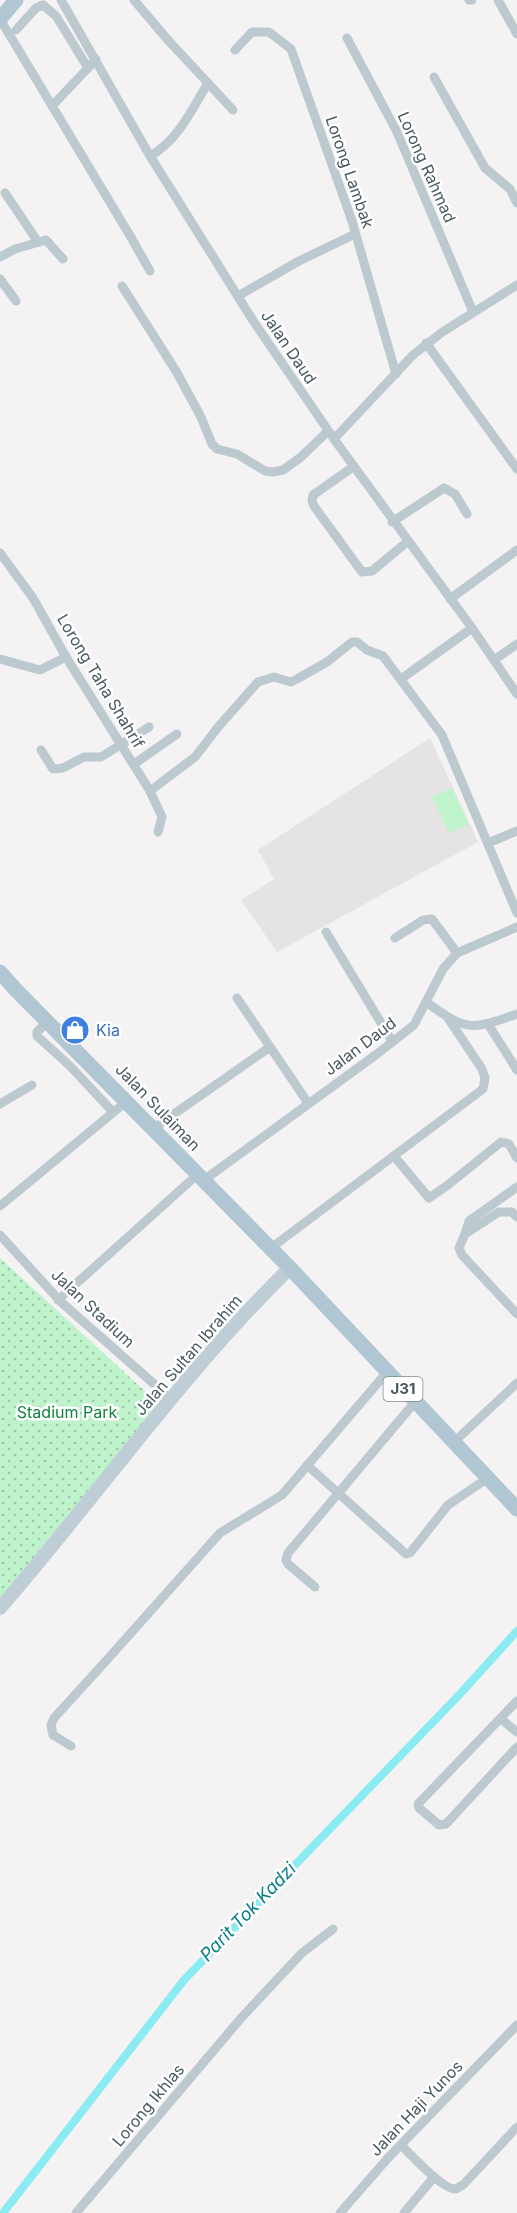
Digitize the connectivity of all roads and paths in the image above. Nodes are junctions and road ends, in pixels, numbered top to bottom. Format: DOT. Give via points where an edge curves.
graph roads {
  1 [pos="16,0"];
  2 [pos="134,0"];
  3 [pos="498,0"];
  4 [pos="64,1"];
  5 [pos="0,19"];
  6 [pos="16,30"];
  7 [pos="517,34"];
  8 [pos="347,38"];
  9 [pos="235,50"];
  10 [pos="96,59"];
  11 [pos="88,68"];
  12 [pos="434,77"];
  13 [pos="208,84"];
  14 [pos="52,105"];
  15 [pos="233,110"];
  16 [pos="150,156"];
  17 [pos="5,193"];
  18 [pos="517,203"];
  19 [pos="356,234"];
  20 [pos="38,242"];
  21 [pos="0,257"];
  22 [pos="63,258"];
  23 [pos="150,271"];
  24 [pos="0,279"];
  25 [pos="517,285"];
  26 [pos="122,286"];
  27 [pos="238,296"];
  28 [pos="16,301"];
  29 [pos="473,312"];
  30 [pos="426,344"];
  31 [pos="396,374"];
  32 [pos="328,431"];
  33 [pos="334,440"];
  34 [pos="353,467"];
  35 [pos="517,469"];
  36 [pos="467,514"];
  37 [pos="392,522"];
  38 [pos="407,542"];
  39 [pos="517,550"];
  40 [pos="0,553"];
  41 [pos="450,599"];
  42 [pos="472,628"];
  43 [pos="517,644"];
  44 [pos="66,657"];
  45 [pos="0,659"];
  46 [pos="494,660"];
  47 [pos="400,679"];
  48 [pos="517,694"];
  49 [pos="148,727"];
  50 [pos="177,734"];
  51 [pos="122,744"];
  52 [pos="41,750"];
  53 [pos="134,764"];
  54 [pos="150,791"];
  55 [pos="517,831"];
  56 [pos="158,832"];
  57 [pos="488,843"];
  58 [pos="517,913"];
  59 [pos="517,927"];
  60 [pos="326,932"];
  61 [pos="395,938"];
  62 [pos="457,953"];
  63 [pos="0,972"];
  64 [pos="237,998"];
  65 [pos="426,1002"];
  66 [pos="517,1014"];
  67 [pos="448,1018"];
  68 [pos="48,1021"];
  69 [pos="488,1024"];
  70 [pos="392,1041"];
  71 [pos="270,1047"];
  72 [pos="83,1056"];
  73 [pos="70,1066"];
  74 [pos="517,1070"];
  75 [pos="32,1085"];
  76 [pos="127,1101"];
  77 [pos="308,1103"];
  78 [pos="0,1104"];
  79 [pos="113,1112"];
  80 [pos="154,1128"];
  81 [pos="394,1156"];
  82 [pos="517,1158"];
  83 [pos="201,1177"];
  84 [pos="517,1187"];
  85 [pos="0,1206"];
  86 [pos="517,1217"];
  87 [pos="465,1234"];
  88 [pos="0,1235"];
  89 [pos="271,1248"];
  90 [pos="291,1268"];
  91 [pos="58,1299"];
  92 [pos="517,1314"];
  93 [pos="388,1371"];
  94 [pos="515,1388"];
  95 [pos="170,1398"];
  96 [pos="415,1402"];
  97 [pos="454,1442"];
  98 [pos="307,1465"];
  99 [pos="488,1478"];
  100 [pos="339,1493"];
  101 [pos="517,1509"];
  102 [pos="315,1587"];
  103 [pos="0,1608"];
  104 [pos="517,1701"];
  105 [pos="501,1719"];
  106 [pos="517,1732"];
  107 [pos="71,1746"];
  108 [pos="517,1747"];
  109 [pos="333,1929"];
  110 [pos="517,2025"];
  111 [pos="517,2127"];
  112 [pos="400,2145"];
  113 [pos="434,2177"];
  114 [pos="76,2213"];
  115 [pos="340,2213"];
  116 [pos="404,2213"];
  1 -- 5 [label="main road"];
  2 -- 13 [label="street"];
  3 -- 7 [label="street"];
  4 -- 10 [label="street, Jalan Daud"];
  5 -- 14 [label="street"];
  6 -- 11 [label="street" via="43,5 56,16"];
  8 -- 29 [label="street, Lorong Rahmad" via="397,132"];
  9 -- 19 [label="street, Lorong Lambak" via="252,32 269,32 291,49"];
  10 -- 11 [label="street"];
  10 -- 16 [label="street, Jalan Daud"];
  11 -- 14 [label="street"];
  12 -- 18 [label="street" via="485,168 510,189"];
  13 -- 15 [label="street"];
  13 -- 16 [label="street" via="173,139"];
  14 -- 23 [label="street"];
  16 -- 27 [label="street, Jalan Daud"];
  17 -- 20 [label="street"];
  19 -- 27 [label="street"];
  19 -- 31 [label="street, Lorong Lambak"];
  20 -- 21 [label="street"];
  20 -- 22 [label="street" via="50,242"];
  24 -- 28 [label="street"];
  25 -- 29 [label="street"];
  26 -- 32 [label="street" via="176,371 217,449 273,472 301,457"];
  27 -- 32 [label="street, Jalan Daud"];
  29 -- 30 [label="street"];
  30 -- 31 [label="street"];
  30 -- 35 [label="street"];
  31 -- 33 [label="street"];
  32 -- 33 [label="street, Jalan Daud"];
  33 -- 34 [label="street, Jalan Daud"];
  34 -- 37 [label="street, Jalan Daud"];
  34 -- 38 [label="street" via="313,495 312,501 341,544 362,572 368,573"];
  36 -- 37 [label="street" via="455,494 444,488"];
  37 -- 38 [label="street, Jalan Daud"];
  38 -- 41 [label="street, Jalan Daud"];
  39 -- 41 [label="street"];
  40 -- 44 [label="street, Lorong Taha Shahrif" via="33,598"];
  41 -- 42 [label="street, Jalan Daud"];
  42 -- 46 [label="street, Jalan Daud"];
  42 -- 47 [label="street"];
  43 -- 46 [label="street"];
  44 -- 45 [label="street" via="40,670"];
  44 -- 51 [label="street, Lorong Taha Shahrif"];
  46 -- 48 [label="street, Jalan Daud"];
  47 -- 54 [label="street" via="383,656 357,642 297,680 265,678 251,689 195,757"];
  47 -- 57 [label="street" via="442,735"];
  49 -- 51 [label="street"];
  50 -- 53 [label="street"];
  51 -- 52 [label="street" via="101,757 84,757 55,769"];
  51 -- 53 [label="street, Lorong Taha Shahrif"];
  53 -- 54 [label="street, Lorong Taha Shahrif"];
  54 -- 56 [label="street, Lorong Taha Shahrif" via="162,817"];
  55 -- 57 [label="street"];
  57 -- 58 [label="street"];
  59 -- 62 [label="street, Jalan Daud"];
  60 -- 70 [label="street"];
  61 -- 62 [label="street" via="423,920 432,919"];
  62 -- 65 [label="street, Jalan Daud" via="443,969"];
  63 -- 68 [label="main road, Jalan Sulaiman / J31"];
  64 -- 71 [label="street"];
  65 -- 67 [label="street"];
  65 -- 70 [label="street, Jalan Daud" via="414,1024"];
  66 -- 69 [label="street"];
  67 -- 69 [label="street" via="471,1027"];
  67 -- 81 [label="street" via="482,1069 483,1089"];
  68 -- 72 [label="main road, Jalan Sulaiman / J31"];
  68 -- 73 [label="street" via="36,1034"];
  69 -- 74 [label="street"];
  70 -- 77 [label="street, Jalan Daud"];
  71 -- 77 [label="street"];
  71 -- 80 [label="street"];
  72 -- 73 [label="street"];
  72 -- 76 [label="main road, Jalan Sulaiman / J31"];
  73 -- 79 [label="street"];
  75 -- 78 [label="street"];
  76 -- 79 [label="street"];
  76 -- 80 [label="main road, Jalan Sulaiman / J31"];
  77 -- 83 [label="street, Jalan Daud"];
  79 -- 85 [label="street"];
  80 -- 83 [label="main road, Jalan Sulaiman / J31"];
  81 -- 82 [label="street" via="429,1197 501,1142 509,1144"];
  81 -- 89 [label="street"];
  83 -- 89 [label="main road, Jalan Sulaiman / J31"];
  83 -- 91 [label="street, Jalan Daud"];
  84 -- 87 [label="street" via="469,1221"];
  86 -- 87 [label="street" via="512,1212 499,1212"];
  87 -- 92 [label="street" via="459,1248 462,1256"];
  88 -- 91 [label="street, Jalan Stadium"];
  89 -- 90 [label="main road, Jalan Sulaiman / J31"];
  90 -- 93 [label="main road, J31"];
  90 -- 95 [label="street, Jalan Sultan Ibrahim"];
  91 -- 95 [label="street, Jalan Stadium"];
  93 -- 96 [label="main road, J31"];
  93 -- 98 [label="street"];
  94 -- 97 [label="street"];
  95 -- 103 [label="street, Jalan Sultan Ibrahim"];
  96 -- 97 [label="main road, J31"];
  96 -- 100 [label="street"];
  97 -- 99 [label="main road, J31"];
  98 -- 100 [label="street"];
  98 -- 107 [label="street" via="278,1499 220,1533 54,1718 53,1735"];
  99 -- 100 [label="street" via="448,1505 406,1554"];
  99 -- 101 [label="main road, J31"];
  100 -- 102 [label="street" via="286,1560"];
  104 -- 105 [label="street"];
  105 -- 106 [label="street"];
  105 -- 108 [label="street" via="418,1803 419,1809 439,1825 446,1824"];
  109 -- 114 [label="street, Lorong Ikhlas" via="302,1953 242,2017"];
  110 -- 112 [label="street, Jalan Haji Yunos"];
  111 -- 113 [label="street" via="456,2189"];
  112 -- 113 [label="street"];
  112 -- 115 [label="street, Jalan Haji Yunos"];
  113 -- 116 [label="street"];
}
